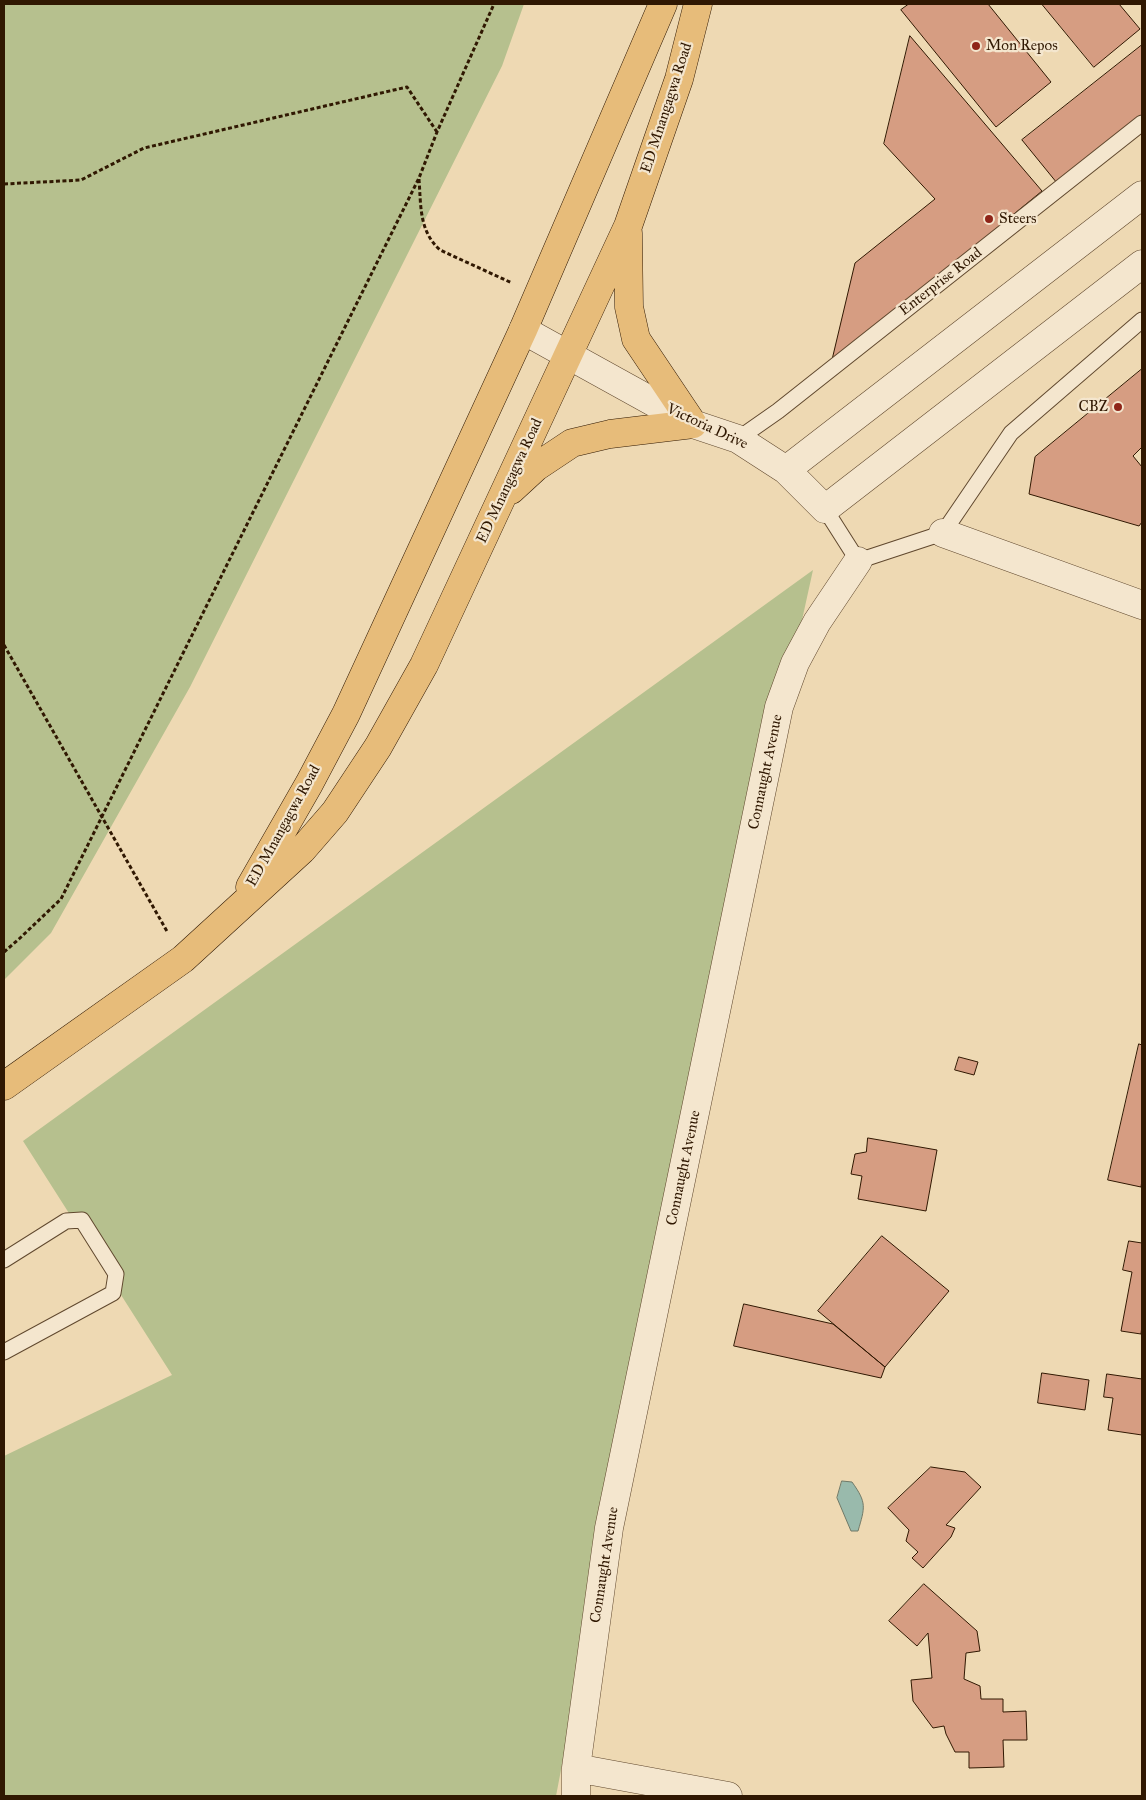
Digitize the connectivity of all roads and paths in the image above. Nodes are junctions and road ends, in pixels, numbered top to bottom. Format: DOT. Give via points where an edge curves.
graph roads {
  1 [pos="494,4"];
  2 [pos="663,4"];
  3 [pos="698,4"];
  4 [pos="1142,123"];
  5 [pos="437,132"];
  6 [pos="419,178"];
  7 [pos="4,184"];
  8 [pos="1142,195"];
  9 [pos="628,226"];
  10 [pos="1142,264"];
  11 [pos="538,295"];
  12 [pos="1142,320"];
  13 [pos="523,330"];
  14 [pos="568,354"];
  15 [pos="693,424"];
  16 [pos="738,439"];
  17 [pos="786,470"];
  18 [pos="503,498"];
  19 [pos="825,509"];
  20 [pos="943,533"];
  21 [pos="858,561"];
  22 [pos="1142,605"];
  23 [pos="4,645"];
  24 [pos="102,816"];
  25 [pos="237,910"];
  26 [pos="4,952"];
  27 [pos="184,959"];
  28 [pos="4,1086"];
  29 [pos="4,1260"];
  30 [pos="4,1352"];
  31 [pos="576,1768"];
  32 [pos="576,1796"];
  33 [pos="728,1796"];
  1 -- 5 [label="path"];
  2 -- 11 [label="highway, ED Mnangagwa Road"];
  3 -- 9 [label="highway, ED Mnangagwa Road" via="679,79"];
  4 -- 16 [label="lane, Enterprise Road" via="778,411"];
  5 -- 6 [label="path"];
  5 -- 7 [label="path" via="407,86 144,148 80,180"];
  6 -- 11 [label="path" via="424,229 431,242 440,250"];
  6 -- 24 [label="path"];
  8 -- 17 [label="street"];
  9 -- 14 [label="highway, ED Mnangagwa Road"];
  9 -- 15 [label="highway" via="628,307 636,339"];
  10 -- 19 [label="street"];
  11 -- 13 [label="highway, ED Mnangagwa Road"];
  12 -- 20 [label="lane" via="1011,433"];
  13 -- 14 [label="street, Victoria Drive"];
  13 -- 25 [label="highway, ED Mnangagwa Road" via="346,714"];
  14 -- 15 [label="street, Victoria Drive"];
  14 -- 18 [label="highway, ED Mnangagwa Road"];
  15 -- 16 [label="street, Victoria Drive"];
  15 -- 18 [label="highway" via="610,434 572,443 536,467"];
  16 -- 17 [label="street, Victoria Drive"];
  17 -- 19 [label="street, Victoria Drive"];
  18 -- 25 [label="highway, ED Mnangagwa Road" via="424,665 378,747 335,812 302,850"];
  19 -- 21 [label="lane, Victoria Drive"];
  20 -- 21 [label="lane"];
  20 -- 22 [label="street"];
  21 -- 31 [label="street, Connaught Avenue" via="817,622 795,663 779,707 609,1528"];
  23 -- 24 [label="path"];
  24 -- 26 [label="path" via="61,899"];
  24 -- 27 [label="path"];
  25 -- 27 [label="highway, ED Mnangagwa Road"];
  27 -- 28 [label="highway, ED Mnangagwa Road"];
  29 -- 30 [label="lane" via="66,1221 82,1220 116,1274 113,1293"];
  31 -- 32 [label="street, Connaught Avenue"];
  31 -- 33 [label="street"];
}
